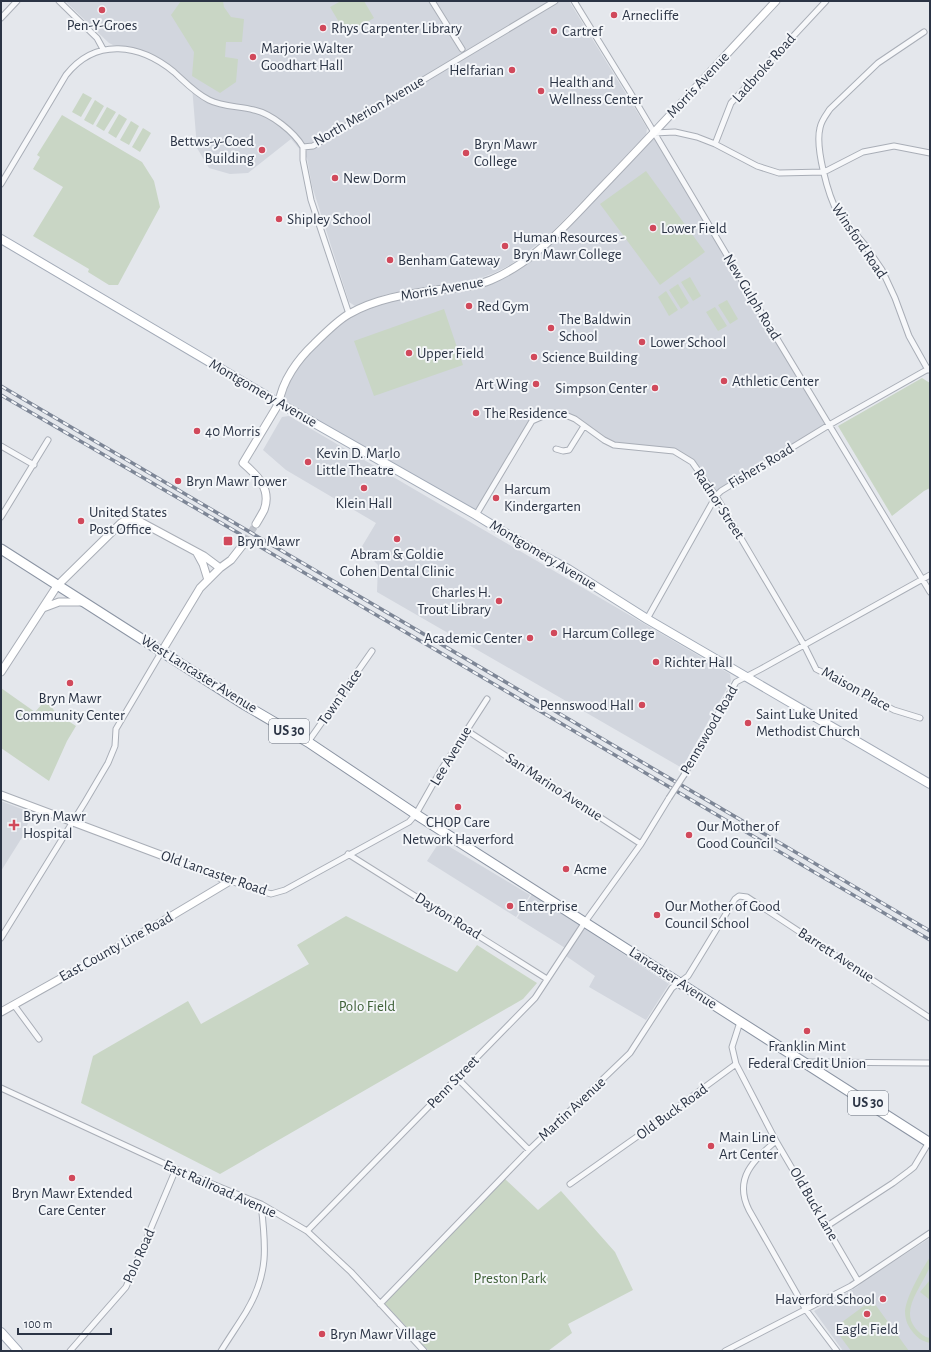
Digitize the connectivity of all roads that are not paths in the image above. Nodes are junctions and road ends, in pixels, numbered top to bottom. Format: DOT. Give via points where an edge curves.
graph roads {
  1 [pos="17,1"];
  2 [pos="59,1"];
  3 [pos="432,1"];
  4 [pos="555,1"];
  5 [pos="574,1"];
  6 [pos="776,1"];
  7 [pos="826,1"];
  8 [pos="1,18"];
  9 [pos="924,32"];
  10 [pos="103,49"];
  11 [pos="462,49"];
  12 [pos="654,134"];
  13 [pos="715,144"];
  14 [pos="303,148"];
  15 [pos="930,153"];
  16 [pos="824,172"];
  17 [pos="1,184"];
  18 [pos="1,239"];
  19 [pos="349,314"];
  20 [pos="929,369"];
  21 [pos="279,403"];
  22 [pos="829,425"];
  23 [pos="584,426"];
  24 [pos="48,440"];
  25 [pos="1,446"];
  26 [pos="556,449"];
  27 [pos="34,465"];
  28 [pos="716,496"];
  29 [pos="476,516"];
  30 [pos="1,517"];
  31 [pos="256,524"];
  32 [pos="246,542"];
  33 [pos="1,549"];
  34 [pos="197,552"];
  35 [pos="220,568"];
  36 [pos="930,575"];
  37 [pos="208,580"];
  38 [pos="922,580"];
  39 [pos="57,586"];
  40 [pos="930,592"];
  41 [pos="84,602"];
  42 [pos="43,608"];
  43 [pos="647,619"];
  44 [pos="804,645"];
  45 [pos="162,650"];
  46 [pos="372,651"];
  47 [pos="1,672"];
  48 [pos="747,677"];
  49 [pos="487,699"];
  50 [pos="920,718"];
  51 [pos="466,730"];
  52 [pos="308,742"];
  53 [pos="930,784"];
  54 [pos="1,795"];
  55 [pos="416,814"];
  56 [pos="72,822"];
  57 [pos="641,844"];
  58 [pos="348,854"];
  59 [pos="230,881"];
  60 [pos="740,895"];
  61 [pos="585,922"];
  62 [pos="1,938"];
  63 [pos="547,979"];
  64 [pos="678,982"];
  65 [pos="14,1004"];
  66 [pos="1,1012"];
  67 [pos="930,1018"];
  68 [pos="740,1022"];
  69 [pos="39,1039"];
  70 [pos="805,1062"];
  71 [pos="736,1064"];
  72 [pos="930,1064"];
  73 [pos="457,1078"];
  74 [pos="1,1088"];
  75 [pos="776,1140"];
  76 [pos="929,1143"];
  77 [pos="529,1150"];
  78 [pos="176,1169"];
  79 [pos="570,1184"];
  80 [pos="261,1204"];
  81 [pos="827,1226"];
  82 [pos="307,1231"];
  83 [pos="930,1233"];
  84 [pos="858,1281"];
  85 [pos="380,1304"];
  86 [pos="806,1310"];
  87 [pos="1,1332"];
  88 [pos="18,1351"];
  89 [pos="70,1351"];
  90 [pos="221,1351"];
  91 [pos="424,1351"];
  92 [pos="726,1351"];
  93 [pos="837,1351"];
  1 -- 8 [label="street"];
  2 -- 10 [label="street" via="97,38"];
  3 -- 11 [label="street"];
  4 -- 14 [label="street, North Merion Avenue" via="313,146"];
  5 -- 12 [label="street, New Gulph Road"];
  6 -- 12 [label="street, Morris Avenue"];
  7 -- 13 [label="street, Ladbroke Road" via="731,103"];
  9 -- 16 [label="street, Winsford Road" via="878,63 830,109 820,127 818,143"];
  10 -- 14 [label="street, North Merion Avenue" via="126,49 141,54 166,67 197,93 211,101 266,114 297,137"];
  10 -- 17 [label="street, North Merion Avenue" via="77,63 66,75"];
  12 -- 13 [label="street" via="675,132"];
  12 -- 19 [label="street, Morris Avenue" via="542,248 514,268 490,280 391,298"];
  12 -- 22 [label="street, New Gulph Road"];
  13 -- 16 [label="street" via="757,166 780,173"];
  14 -- 19 [label="street" via="311,200"];
  15 -- 16 [label="street" via="894,146 863,152"];
  16 -- 20 [label="street, Winsford Road" via="833,205 875,258 895,298 909,336"];
  18 -- 21 [label="main road, Montgomery Avenue"];
  19 -- 21 [label="street, Morris Avenue" via="307,351 280,394"];
  20 -- 22 [label="street, Fishers Road"];
  21 -- 29 [label="main road, Montgomery Avenue"];
  21 -- 31 [label="street, Morris Avenue" via="243,463 258,477 266,495 264,509"];
  22 -- 28 [label="street, Fishers Road"];
  22 -- 38 [label="street, New Gulph Road"];
  23 -- 26 [label="street" via="569,450"];
  23 -- 28 [label="street, Radnor Street" via="614,444 674,451 692,462"];
  23 -- 29 [label="street, Radnor Street" via="563,414 550,413 532,421"];
  24 -- 27 [label="street"];
  25 -- 27 [label="street"];
  27 -- 30 [label="street"];
  28 -- 43 [label="street, Fishers Road"];
  28 -- 44 [label="street, Radnor Street"];
  29 -- 43 [label="main road, Montgomery Avenue" via="568,569"];
  32 -- 35 [label="street" via="231,560"];
  33 -- 39 [label="highway, West Lancaster Avenue / US 30"];
  34 -- 35 [label="street"];
  34 -- 37 [label="street"];
  34 -- 39 [label="street" via="139,521 127,519"];
  35 -- 37 [label="street"];
  36 -- 38 [label="street, Pennswood Road"];
  37 -- 45 [label="street" via="200,588"];
  38 -- 40 [label="street, New Gulph Road"];
  38 -- 44 [label="street, Pennswood Road"];
  39 -- 41 [label="highway, West Lancaster Avenue / US 30"];
  39 -- 42 [label="street"];
  41 -- 42 [label="street" via="59,602"];
  41 -- 45 [label="highway, West Lancaster Avenue / US 30"];
  42 -- 47 [label="street"];
  43 -- 48 [label="main road, Montgomery Avenue"];
  44 -- 48 [label="street, Pennswood Road"];
  44 -- 50 [label="street, Maison Place" via="816,669 894,710"];
  45 -- 52 [label="highway, West Lancaster Avenue / US 30" via="245,705"];
  45 -- 56 [label="street" via="120,720 116,729 114,752"];
  46 -- 52 [label="street, Town Place"];
  48 -- 53 [label="main road, Montgomery Avenue"];
  48 -- 57 [label="street, Pennswood Road, bridge" via="736,682 684,775"];
  49 -- 51 [label="street, Lee Avenue"];
  51 -- 55 [label="street, Lee Avenue"];
  51 -- 57 [label="street, San Marino Avenue"];
  52 -- 55 [label="highway, West Lancaster Avenue / US 30"];
  54 -- 56 [label="street, Old Lancaster Road"];
  55 -- 58 [label="street, Old Lancaster Road" via="409,822"];
  55 -- 61 [label="highway, Lancaster Avenue / US 30"];
  56 -- 59 [label="street, Old Lancaster Road"];
  56 -- 62 [label="street"];
  57 -- 61 [label="street, Pennswood Road"];
  58 -- 59 [label="street, Old Lancaster Road" via="285,890 271,894"];
  58 -- 63 [label="street, Dayton Road"];
  59 -- 65 [label="street, East County Line Road"];
  60 -- 64 [label="street, Martin Avenue" via="735,899 688,976"];
  60 -- 67 [label="street, Barrett Avenue" via="747,897"];
  61 -- 63 [label="street, Penn Street"];
  61 -- 64 [label="highway, Lancaster Avenue / US 30"];
  63 -- 73 [label="street, Penn Street" via="535,998"];
  64 -- 68 [label="highway, Lancaster Avenue / US 30"];
  64 -- 77 [label="street, Martin Avenue" via="630,1053"];
  65 -- 66 [label="street, East County Line Road"];
  65 -- 69 [label="street"];
  68 -- 70 [label="highway, Lancaster Avenue / US 30"];
  68 -- 71 [label="street" via="732,1047"];
  70 -- 72 [label="street"];
  70 -- 76 [label="highway, Lancaster Avenue / US 30"];
  71 -- 75 [label="street, Old Buck Lane"];
  71 -- 79 [label="street, Old Buck Road"];
  73 -- 77 [label="street"];
  73 -- 82 [label="street, Penn Street"];
  74 -- 78 [label="street, East Railroad Avenue"];
  75 -- 81 [label="street, Old Buck Lane"];
  75 -- 86 [label="street" via="749,1168 745,1177 744,1199"];
  76 -- 81 [label="street" via="914,1167"];
  77 -- 85 [label="street, Martin Avenue"];
  78 -- 80 [label="street, East Railroad Avenue"];
  78 -- 89 [label="street, Polo Road" via="126,1287"];
  80 -- 82 [label="street, East Railroad Avenue"];
  80 -- 90 [label="street" via="265,1252 259,1287"];
  81 -- 84 [label="street, Old Buck Lane"];
  82 -- 85 [label="street, East Railroad Avenue" via="351,1272"];
  83 -- 84 [label="street"];
  84 -- 86 [label="street"];
  85 -- 91 [label="street, East Railroad Avenue"];
  86 -- 92 [label="street"];
  86 -- 93 [label="street"];
  87 -- 88 [label="main road"];
}
